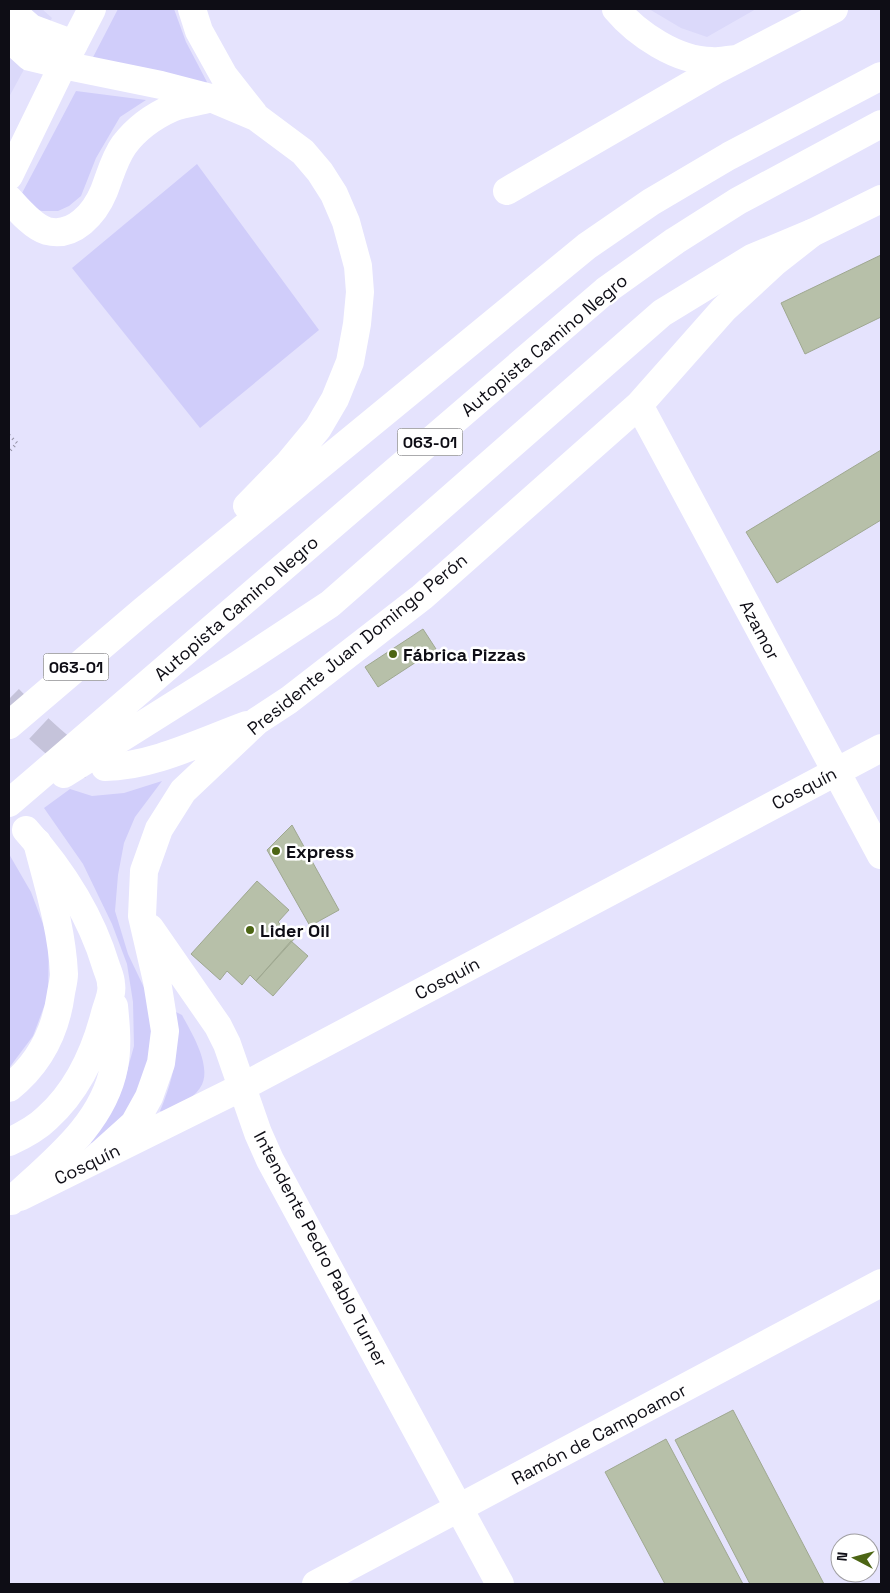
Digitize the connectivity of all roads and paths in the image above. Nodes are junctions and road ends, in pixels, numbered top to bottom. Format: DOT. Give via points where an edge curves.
graph roads {
  1 [pos="10,9"];
  2 [pos="92,9"];
  3 [pos="192,9"];
  4 [pos="616,9"];
  5 [pos="834,9"];
  6 [pos="9,38"];
  7 [pos="68,54"];
  8 [pos="740,58"];
  9 [pos="881,76"];
  10 [pos="211,98"];
  11 [pos="256,117"];
  12 [pos="881,124"];
  13 [pos="9,176"];
  14 [pos="508,191"];
  15 [pos="9,199"];
  16 [pos="881,199"];
  17 [pos="812,233"];
  18 [pos="639,405"];
  19 [pos="9,435"];
  20 [pos="9,452"];
  21 [pos="144,610"];
  22 [pos="258,721"];
  23 [pos="9,725"];
  24 [pos="881,748"];
  25 [pos="105,767"];
  26 [pos="837,771"];
  27 [pos="9,803"];
  28 [pos="24,827"];
  29 [pos="881,855"];
  30 [pos="142,916"];
  31 [pos="112,986"];
  32 [pos="242,1087"];
  33 [pos="9,1088"];
  34 [pos="9,1142"];
  35 [pos="95,1159"];
  36 [pos="10,1202"];
  37 [pos="881,1283"];
  38 [pos="460,1508"];
  39 [pos="316,1584"];
  40 [pos="500,1584"];
  1 -- 7 [label="main road"];
  2 -- 7 [label="main road"];
  3 -- 11 [label="main road" via="199,31 224,76"];
  4 -- 8 [label="main road" via="628,23 658,45 685,56 711,62"];
  5 -- 8 [label="main road"];
  6 -- 7 [label="main road" via="30,57"];
  7 -- 10 [label="main road"];
  7 -- 13 [label="main road"];
  8 -- 14 [label="main road"];
  9 -- 21 [label="main road, 063-01" via="729,156 651,202 587,246"];
  10 -- 11 [label="main road"];
  10 -- 15 [label="main road" via="172,108 145,123 124,146 93,212 81,224 64,231 46,231 28,219"];
  11 -- 21 [label="main road" via="303,152 334,194 346,222 358,266 360,292 350,362 335,399 318,428 289,463"];
  12 -- 27 [label="main road, Autopista Camino Negro / 063-01" via="738,202 604,291"];
  16 -- 17 [label="main road, Presidente Juan Domingo Perón"];
  17 -- 18 [label="main road, Presidente Juan Domingo Perón" via="774,262 724,309"];
  17 -- 28 [label="main road" via="752,258 662,313 330,604 84,761"];
  18 -- 22 [label="main road, Presidente Juan Domingo Perón" via="422,597"];
  18 -- 26 [label="main road, Azamor"];
  19 -- 20 [label="path" via="17,443"];
  21 -- 23 [label="main road, 063-01"];
  22 -- 25 [label="main road" via="167,755 123,767"];
  22 -- 30 [label="main road, Presidente Juan Domingo Perón" via="183,791 159,829 144,871"];
  24 -- 26 [label="main road, Cosquín"];
  26 -- 29 [label="main road, Azamor"];
  26 -- 32 [label="main road, Cosquín"];
  28 -- 31 [label="main road" via="61,874 87,919 101,948"];
  28 -- 33 [label="main road" via="58,927 64,976 58,1014 46,1044 27,1071"];
  30 -- 32 [label="main road, Intendente Pedro Pablo Turner" via="218,1026"];
  30 -- 35 [label="main road, Presidente Juan Domingo Perón" via="165,1031 161,1063 149,1098 134,1124"];
  31 -- 34 [label="main road" via="101,1029 84,1069 67,1096 46,1119"];
  31 -- 36 [label="main road" via="116,1030 114,1067 102,1103 79,1136"];
  32 -- 35 [label="main road, Cosquín"];
  32 -- 38 [label="main road, Intendente Pedro Pablo Turner" via="270,1160"];
  35 -- 36 [label="main road, Cosquín"];
  37 -- 38 [label="main road, Ramón de Campoamor"];
  38 -- 39 [label="main road, Ramón de Campoamor"];
  38 -- 40 [label="main road, Intendente Pedro Pablo Turner"];
}
